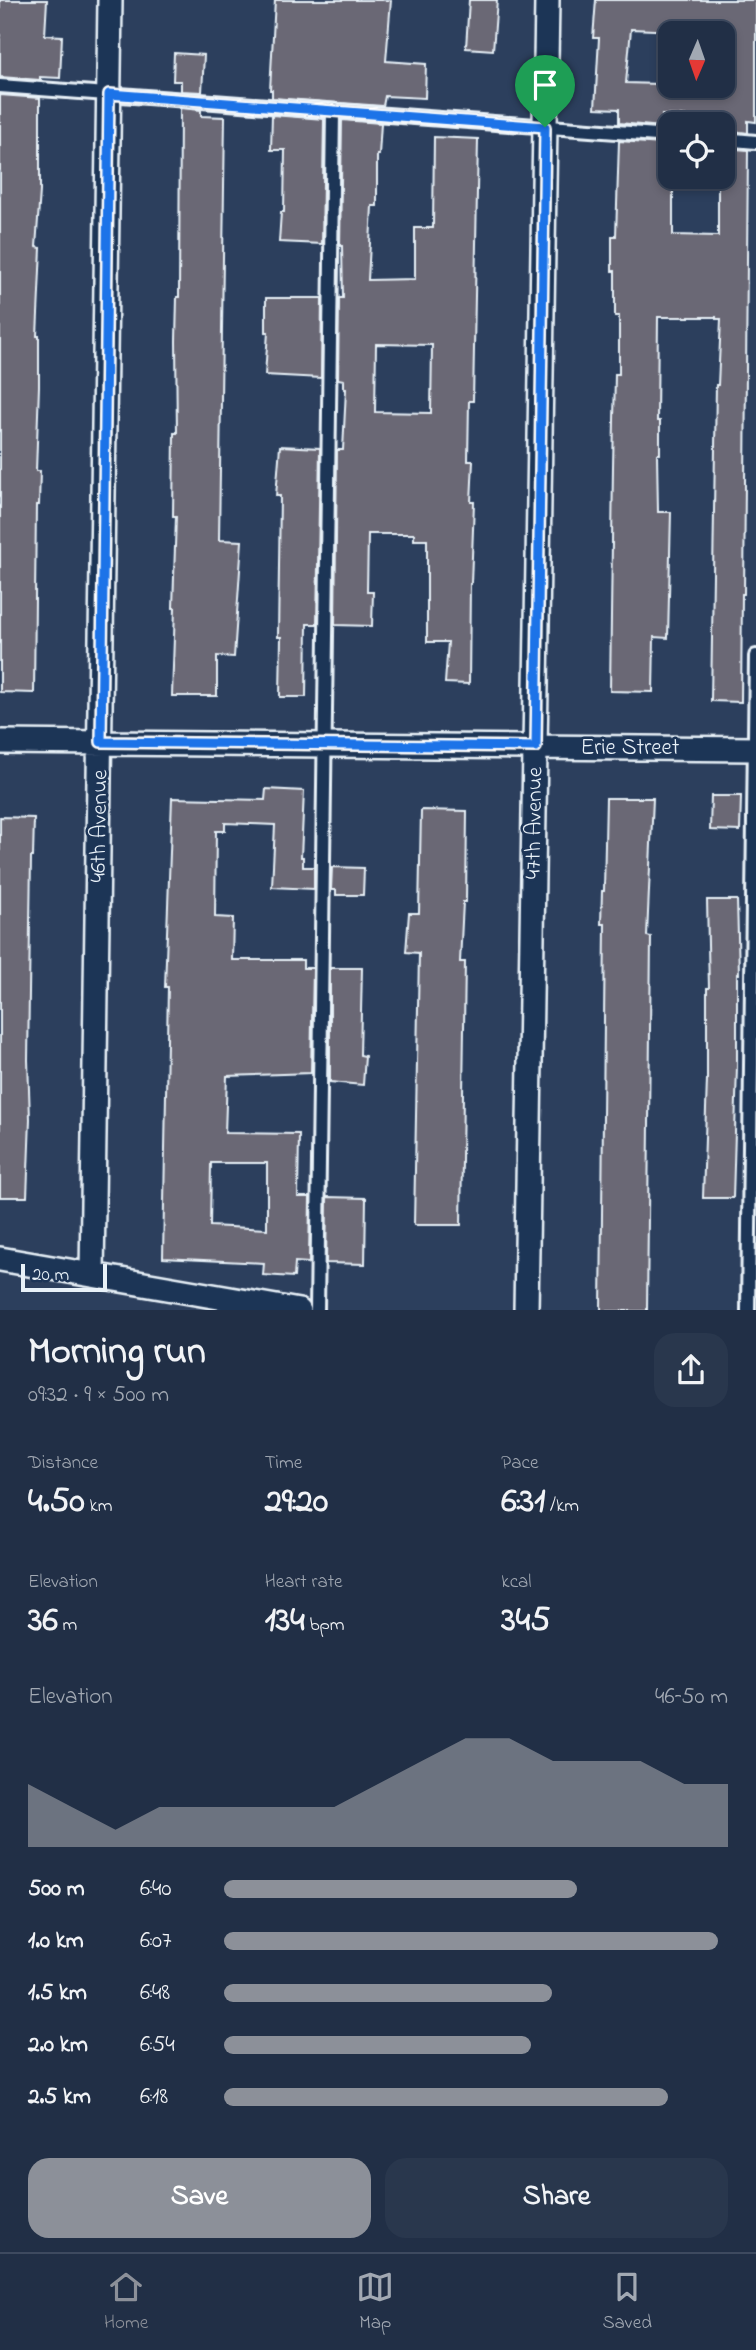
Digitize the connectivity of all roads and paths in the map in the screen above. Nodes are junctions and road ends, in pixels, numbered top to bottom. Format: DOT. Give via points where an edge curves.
graph roads {
  1 [pos="110,0"];
  2 [pos="547,0"];
  3 [pos="0,86"];
  4 [pos="109,94"];
  5 [pos="332,111"];
  6 [pos="545,127"];
  7 [pos="658,135"];
  8 [pos="735,140"];
  9 [pos="756,142"];
  10 [pos="756,656"];
  11 [pos="0,742"];
  12 [pos="101,742"];
  13 [pos="325,746"];
  14 [pos="536,747"];
  15 [pos="755,749"];
  16 [pos="0,1259"];
  17 [pos="93,1275"];
  18 [pos="293,1310"];
  19 [pos="317,1310"];
  20 [pos="526,1310"];
  21 [pos="748,1310"];
  1 -- 4 [label="street, 46th Avenue"];
  2 -- 6 [label="street, 47th Avenue"];
  3 -- 4 [label="lane"];
  4 -- 5 [label="lane"];
  4 -- 12 [label="street, 46th Avenue"];
  5 -- 6 [label="lane"];
  5 -- 13 [label="lane"];
  6 -- 7 [label="lane"];
  6 -- 14 [label="street, 47th Avenue"];
  8 -- 9 [label="lane"];
  10 -- 15 [label="lane"];
  11 -- 12 [label="street, Erie Street"];
  12 -- 13 [label="street, Erie Street"];
  12 -- 17 [label="street, 46th Avenue"];
  13 -- 14 [label="street, Erie Street"];
  13 -- 19 [label="lane"];
  14 -- 15 [label="street, Erie Street"];
  14 -- 20 [label="street, 47th Avenue"];
  15 -- 21 [label="lane"];
  16 -- 17 [label="street"];
  17 -- 18 [label="street"];
}
